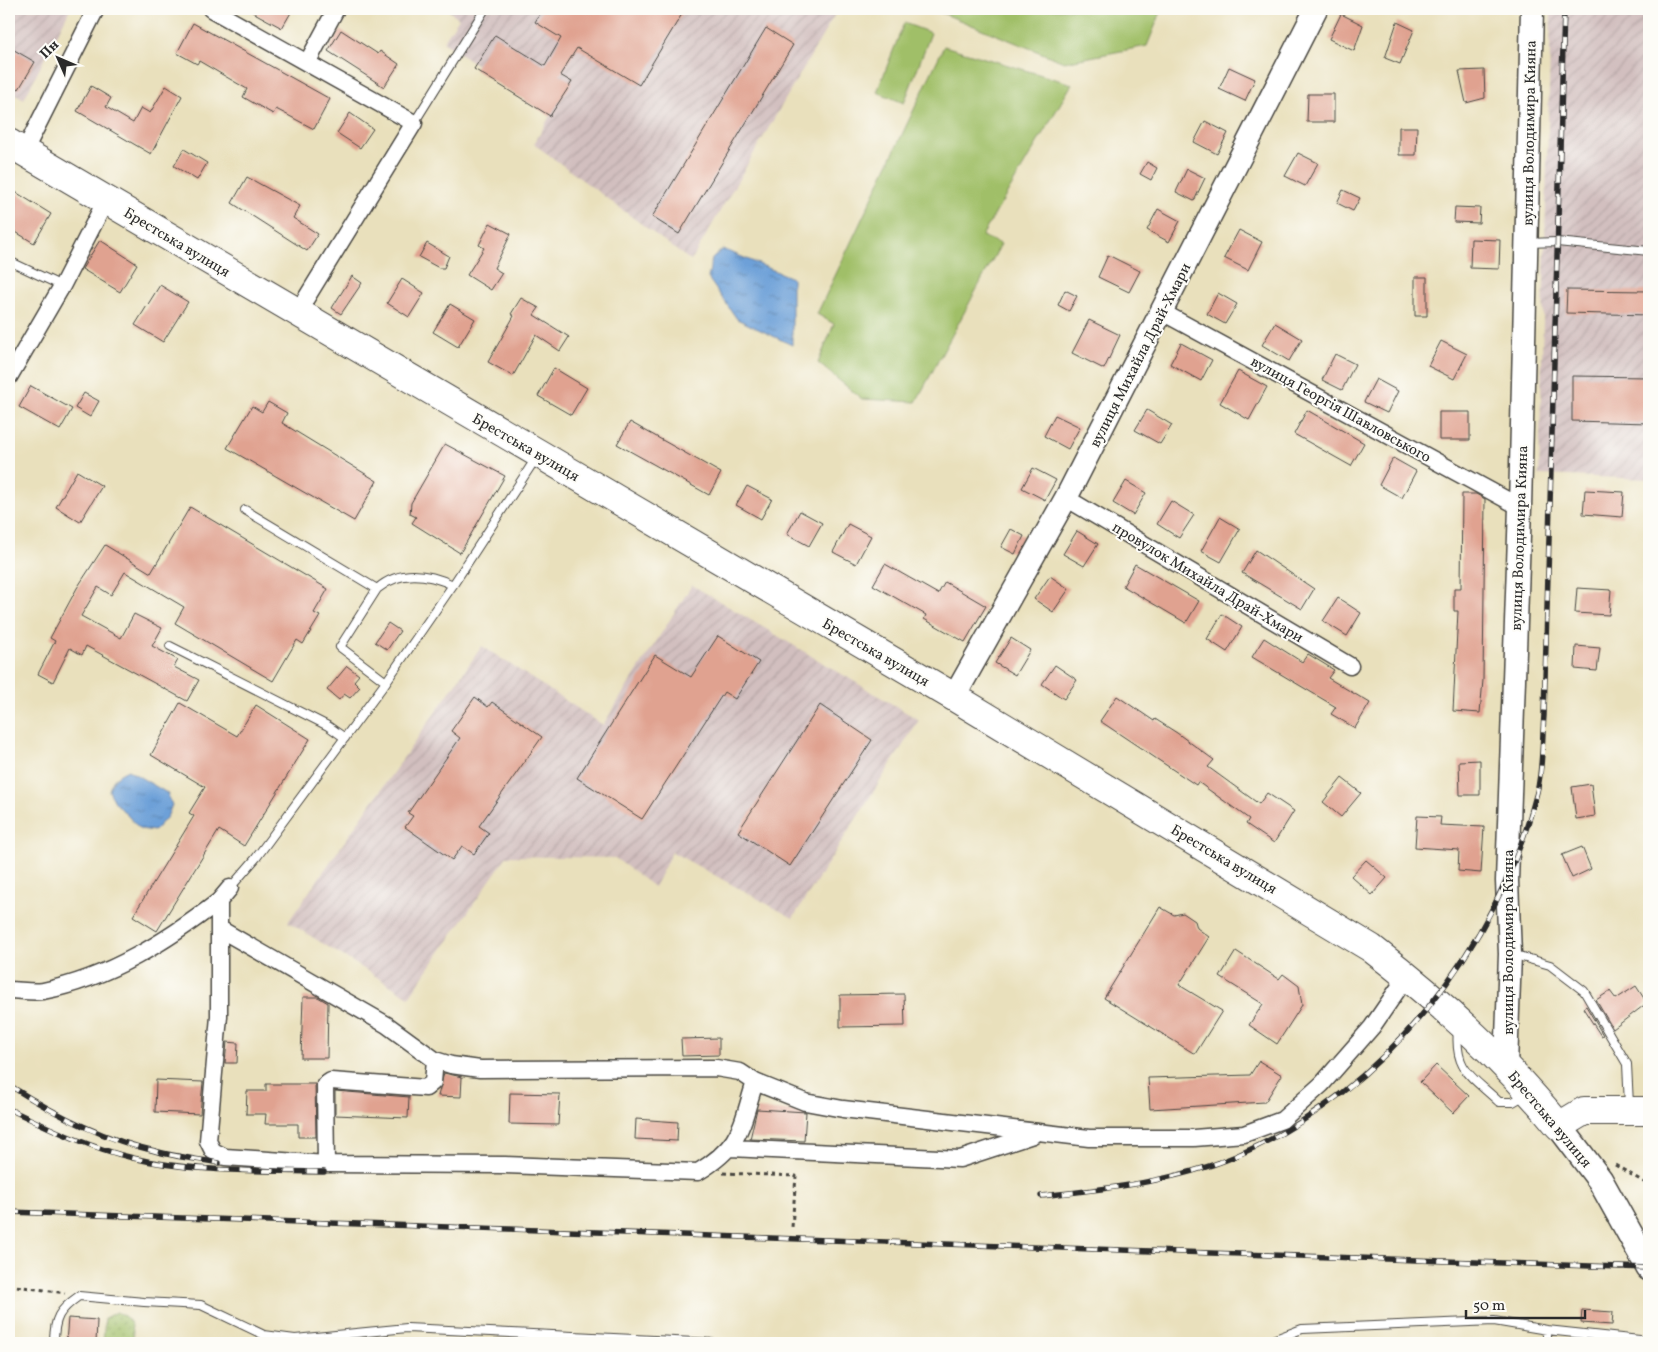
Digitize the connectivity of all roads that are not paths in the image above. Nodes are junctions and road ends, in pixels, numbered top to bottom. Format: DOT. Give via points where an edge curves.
graph roads {
  1 [pos="96,9"];
  2 [pos="211,9"];
  3 [pos="336,9"];
  4 [pos="485,9"];
  5 [pos="1316,9"];
  6 [pos="1532,9"];
  7 [pos="307,63"];
  8 [pos="414,123"];
  9 [pos="16,148"];
  10 [pos="106,200"];
  11 [pos="1526,244"];
  12 [pos="1649,252"];
  13 [pos="9,261"];
  14 [pos="62,286"];
  15 [pos="1162,312"];
  16 [pos="297,313"];
  17 [pos="9,377"];
  18 [pos="539,455"];
  19 [pos="1066,498"];
  20 [pos="1520,507"];
  21 [pos="245,510"];
  22 [pos="453,585"];
  23 [pos="377,589"];
  24 [pos="170,646"];
  25 [pos="1350,666"];
  26 [pos="386,682"];
  27 [pos="954,697"];
  28 [pos="345,738"];
  29 [pos="230,888"];
  30 [pos="219,902"];
  31 [pos="220,928"];
  32 [pos="1510,954"];
  33 [pos="1407,976"];
  34 [pos="9,990"];
  35 [pos="1459,1021"];
  36 [pos="435,1060"];
  37 [pos="1506,1066"];
  38 [pos="755,1082"];
  39 [pos="1531,1092"];
  40 [pos="1639,1112"];
  41 [pos="1559,1126"];
  42 [pos="1038,1133"];
  43 [pos="731,1148"];
  44 [pos="326,1164"];
  45 [pos="1649,1268"];
  46 [pos="1547,1330"];
  47 [pos="1649,1341"];
  48 [pos="54,1343"];
  49 [pos="715,1343"];
  50 [pos="1266,1343"];
  51 [pos="1547,1343"];
  1 -- 9 [label="street"];
  2 -- 7 [label="street"];
  3 -- 7 [label="street"];
  4 -- 8 [label="lane"];
  5 -- 15 [label="main road, вулиця Михайла Драй-Хмари"];
  6 -- 11 [label="main road, вулиця Володимира Кияна"];
  7 -- 8 [label="street"];
  8 -- 16 [label="street"];
  9 -- 10 [label="highway, Брестська вулиця"];
  10 -- 14 [label="street"];
  10 -- 16 [label="highway, Брестська вулиця"];
  11 -- 12 [label="lane" via="1557,242"];
  11 -- 20 [label="main road, вулиця Володимира Кияна"];
  13 -- 14 [label="lane"];
  14 -- 17 [label="street"];
  15 -- 19 [label="main road, вулиця Михайла Драй-Хмари"];
  15 -- 20 [label="street, вулиця Георгія Шавловського"];
  16 -- 18 [label="highway, Брестська вулиця"];
  18 -- 22 [label="lane"];
  18 -- 27 [label="highway, Брестська вулиця"];
  19 -- 25 [label="street, провулок Михайла Драй-Хмари"];
  19 -- 27 [label="main road, вулиця Михайла Драй-Хмари"];
  20 -- 32 [label="main road, вулиця Володимира Кияна" via="1507,881"];
  21 -- 23 [label="lane"];
  22 -- 23 [label="lane" via="420,574 402,576"];
  22 -- 26 [label="lane"];
  23 -- 26 [label="lane" via="340,647"];
  24 -- 28 [label="lane" via="328,726"];
  26 -- 28 [label="lane"];
  27 -- 33 [label="highway, Брестська вулиця" via="1371,948"];
  28 -- 29 [label="lane"];
  29 -- 30 [label="street"];
  30 -- 31 [label="street"];
  30 -- 34 [label="street" via="178,933 109,970 42,992"];
  31 -- 36 [label="street" via="387,1025"];
  31 -- 44 [label="street" via="220,1016 208,1141 213,1151 225,1157"];
  32 -- 37 [label="main road, вулиця Володимира Кияна"];
  32 -- 40 [label="lane" via="1550,965 1584,992 1627,1064"];
  33 -- 35 [label="highway, Брестська вулиця"];
  33 -- 42 [label="street" via="1372,1027 1322,1084 1282,1120 1262,1129 1218,1137 1150,1139"];
  35 -- 37 [label="highway, Брестська вулиця"];
  35 -- 39 [label="lane" via="1456,1046 1460,1065 1499,1102 1513,1102"];
  36 -- 38 [label="street" via="480,1069 716,1068 740,1072"];
  36 -- 44 [label="street" via="433,1082 426,1088 331,1081 325,1085"];
  37 -- 39 [label="highway, Брестська вулиця"];
  38 -- 42 [label="street" via="805,1102 843,1109"];
  38 -- 43 [label="street" via="741,1128"];
  39 -- 41 [label="highway, Брестська вулиця"];
  40 -- 41 [label="highway" via="1584,1111"];
  41 -- 45 [label="main road, Брестська вулиця" via="1600,1180"];
  42 -- 43 [label="street" via="960,1159"];
  43 -- 44 [label="street" via="698,1172 505,1165"];
  46 -- 47 [label="lane"];
  46 -- 50 [label="lane" via="1494,1321 1302,1329"];
  46 -- 51 [label="lane"];
  48 -- 49 [label="lane" via="54,1326 63,1307 79,1296 201,1305 264,1335 295,1339 407,1328"];
}
